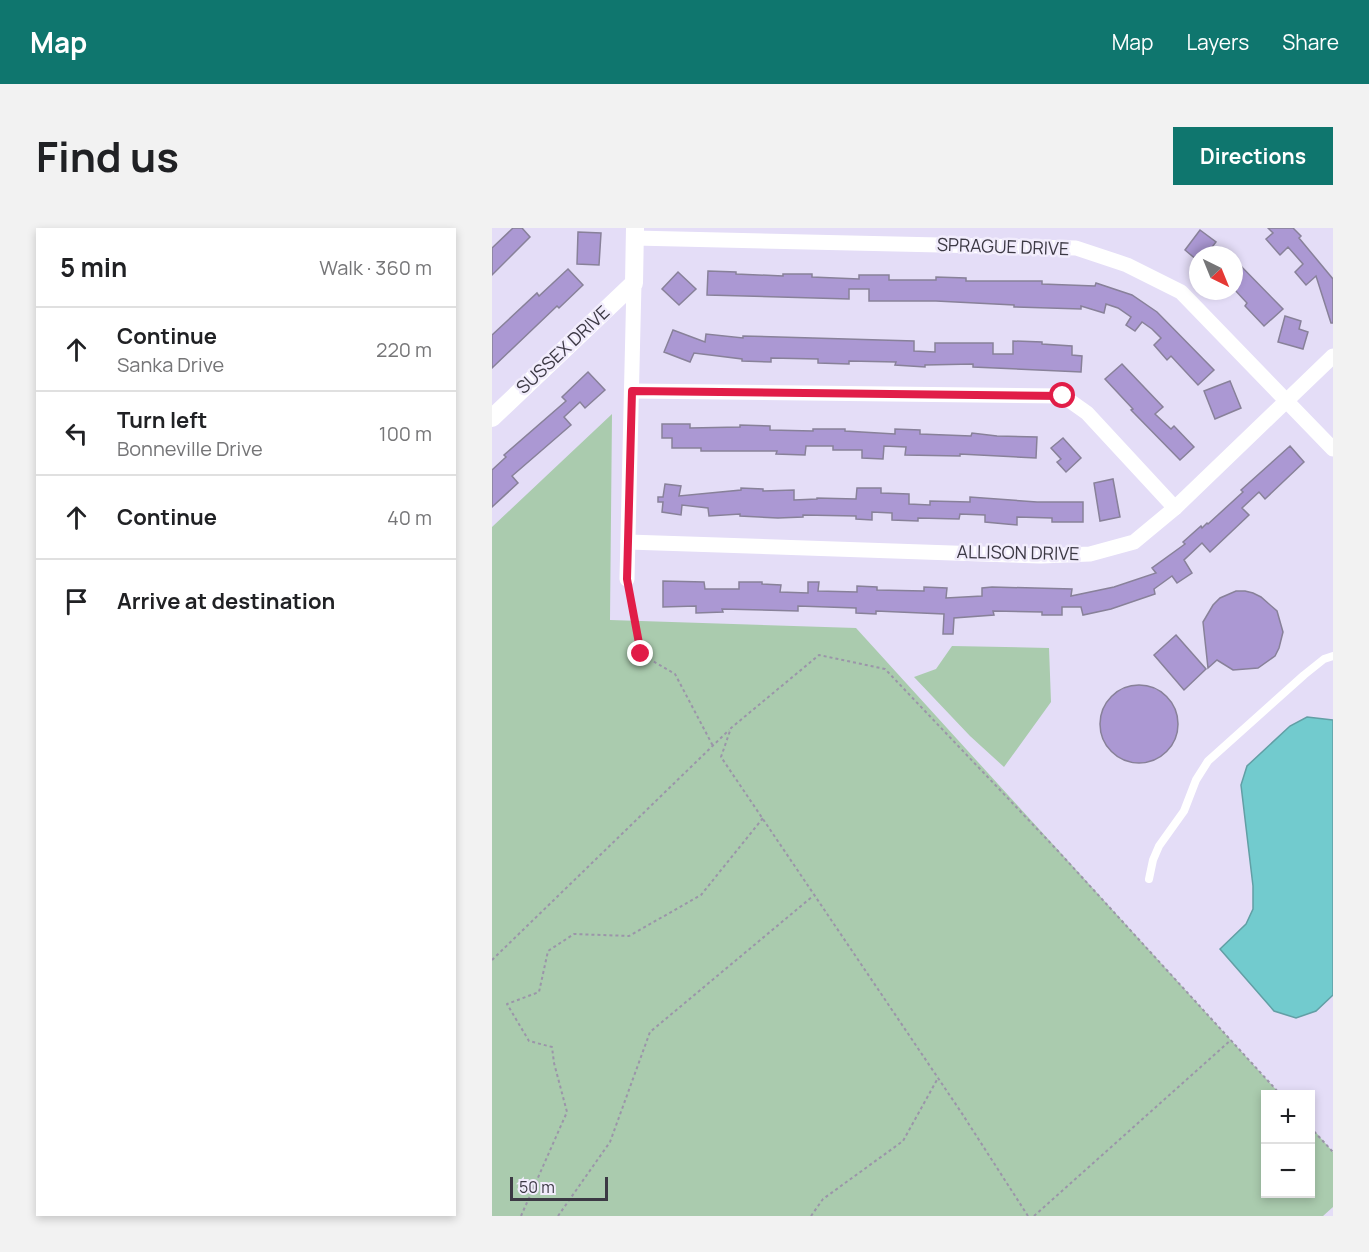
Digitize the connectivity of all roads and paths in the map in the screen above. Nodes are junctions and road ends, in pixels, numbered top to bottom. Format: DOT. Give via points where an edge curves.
graph roads {
  1 [pos="634,233"];
  2 [pos="793,234"];
  3 [pos="634,283"];
  4 [pos="1333,356"];
  5 [pos="632,391"];
  6 [pos="1286,399"];
  7 [pos="492,418"];
  8 [pos="1333,449"];
  9 [pos="1175,508"];
  10 [pos="628,542"];
  11 [pos="627,579"];
  12 [pos="1333,656"];
  13 [pos="731,728"];
  14 [pos="713,746"];
  15 [pos="763,818"];
  16 [pos="1149,879"];
  17 [pos="814,895"];
  18 [pos="492,960"];
  19 [pos="1231,1040"];
  20 [pos="938,1078"];
  21 [pos="1276,1090"];
  22 [pos="1315,1132"];
  23 [pos="1333,1152"];
  24 [pos="521,1216"];
  25 [pos="558,1216"];
  26 [pos="811,1216"];
  27 [pos="1028,1216"];
  28 [pos="1034,1216"];
  1 -- 2 [label="street, SPRAGUE DRIVE"];
  1 -- 3 [label="street"];
  2 -- 6 [label="street, SPRAGUE DRIVE" via="1076,248 1127,264 1181,292"];
  3 -- 5 [label="street"];
  3 -- 7 [label="street, SUSSEX DRIVE"];
  4 -- 6 [label="street, ALLISON DRIVE"];
  5 -- 9 [label="street" via="1063,396 1087,413"];
  5 -- 10 [label="street"];
  6 -- 8 [label="street, SPRAGUE DRIVE"];
  6 -- 9 [label="street, ALLISON DRIVE"];
  9 -- 10 [label="street, ALLISON DRIVE" via="1134,542 1090,554 1041,556"];
  10 -- 11 [label="street"];
  11 -- 14 [label="path" via="641,654 675,675"];
  12 -- 16 [label="lane" via="1304,675 1208,761 1184,811 1159,846"];
  13 -- 14 [label="path"];
  13 -- 15 [label="path" via="721,757"];
  13 -- 19 [label="path" via="819,655 885,669"];
  14 -- 18 [label="path"];
  15 -- 17 [label="path"];
  15 -- 24 [label="path" via="701,895 629,936 574,934 548,951 539,992 507,1004 529,1041 552,1047 567,1112"];
  17 -- 20 [label="path"];
  17 -- 25 [label="path" via="650,1032 610,1142"];
  19 -- 21 [label="path"];
  19 -- 28 [label="path"];
  20 -- 26 [label="path" via="903,1141 823,1199"];
  20 -- 27 [label="path"];
  22 -- 23 [label="path"];
}
